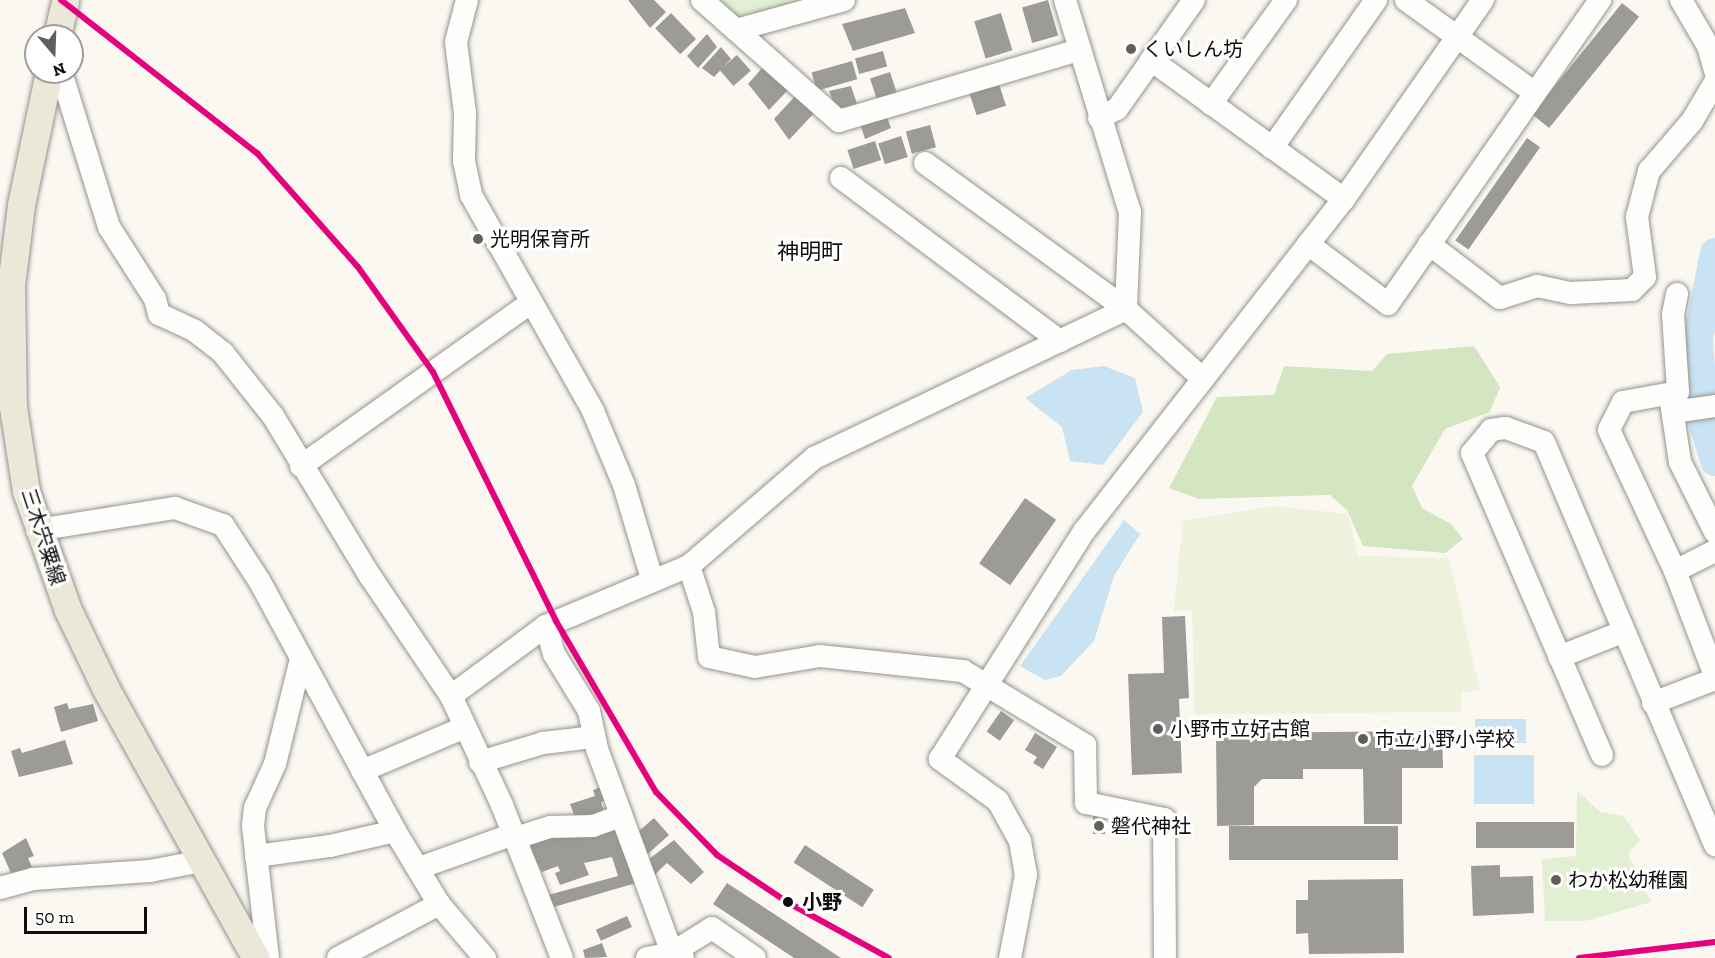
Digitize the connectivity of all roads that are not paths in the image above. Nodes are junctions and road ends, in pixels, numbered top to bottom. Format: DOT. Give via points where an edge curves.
graph roads {
  1 [pos="65,0"];
  2 [pos="467,0"];
  3 [pos="702,0"];
  4 [pos="844,0"];
  5 [pos="1065,0"];
  6 [pos="1194,0"];
  7 [pos="1286,0"];
  8 [pos="1376,0"];
  9 [pos="1406,0"];
  10 [pos="1483,0"];
  11 [pos="1600,0"];
  12 [pos="1681,0"];
  13 [pos="60,24"];
  14 [pos="736,30"];
  15 [pos="1457,37"];
  16 [pos="1712,41"];
  17 [pos="1079,50"];
  18 [pos="1151,60"];
  19 [pos="1715,71"];
  20 [pos="1715,82"];
  21 [pos="47,84"];
  22 [pos="66,84"];
  23 [pos="1535,93"];
  24 [pos="1211,104"];
  25 [pos="1099,118"];
  26 [pos="1272,148"];
  27 [pos="925,164"];
  28 [pos="841,178"];
  29 [pos="1344,199"];
  30 [pos="1308,244"];
  31 [pos="1429,244"];
  32 [pos="1677,294"];
  33 [pos="530,303"];
  34 [pos="1126,309"];
  35 [pos="1060,341"];
  36 [pos="1203,379"];
  37 [pos="1672,404"];
  38 [pos="1715,405"];
  39 [pos="301,466"];
  40 [pos="38,530"];
  41 [pos="1715,532"];
  42 [pos="1715,551"];
  43 [pos="689,566"];
  44 [pos="1675,571"];
  45 [pos="652,579"];
  46 [pos="546,626"];
  47 [pos="1622,632"];
  48 [pos="1559,657"];
  49 [pos="301,659"];
  50 [pos="1715,677"];
  51 [pos="983,686"];
  52 [pos="451,696"];
  53 [pos="1653,703"];
  54 [pos="465,727"];
  55 [pos="593,737"];
  56 [pos="1602,755"];
  57 [pos="480,762"];
  58 [pos="362,771"];
  59 [pos="620,816"];
  60 [pos="394,831"];
  61 [pos="515,836"];
  62 [pos="1715,845"];
  63 [pos="256,856"];
  64 [pos="202,861"];
  65 [pos="419,868"];
  66 [pos="0,888"];
  67 [pos="439,904"];
  68 [pos="677,955"];
  69 [pos="256,958"];
  70 [pos="268,958"];
  71 [pos="338,958"];
  72 [pos="484,958"];
  73 [pos="562,958"];
  74 [pos="647,958"];
  75 [pos="755,958"];
  76 [pos="1010,958"];
  77 [pos="1165,958"];
  1 -- 13 [label="main road"];
  2 -- 33 [label="street" via="456,42 465,113 464,161 471,195"];
  3 -- 14 [label="street"];
  4 -- 14 [label="street"];
  5 -- 17 [label="street"];
  6 -- 18 [label="street"];
  7 -- 24 [label="street"];
  8 -- 26 [label="street"];
  9 -- 15 [label="street"];
  10 -- 15 [label="street"];
  11 -- 23 [label="street"];
  12 -- 16 [label="street"];
  14 -- 17 [label="street" via="838,121"];
  15 -- 23 [label="street"];
  15 -- 29 [label="street"];
  16 -- 19 [label="street"];
  17 -- 25 [label="street"];
  18 -- 24 [label="street"];
  18 -- 25 [label="street" via="1118,109"];
  20 -- 31 [label="street" via="1692,120 1649,171 1637,218 1645,277 1632,290 1571,293 1537,286 1500,298"];
  21 -- 40 [label="main road, 三木宍粟線" via="15,242 10,324 18,451"];
  22 -- 39 [label="street" via="109,227 155,299 159,314 195,331 223,352 273,416"];
  23 -- 31 [label="street"];
  24 -- 26 [label="street"];
  25 -- 34 [label="street" via="1130,212"];
  26 -- 29 [label="street"];
  27 -- 34 [label="street"];
  28 -- 35 [label="street"];
  29 -- 30 [label="street"];
  30 -- 31 [label="street" via="1388,304"];
  30 -- 36 [label="street"];
  32 -- 37 [label="street" via="1673,314 1678,392"];
  33 -- 39 [label="street"];
  33 -- 45 [label="street" via="593,411 624,485"];
  34 -- 35 [label="street"];
  34 -- 36 [label="street"];
  35 -- 43 [label="street" via="814,458"];
  36 -- 51 [label="street" via="1085,530"];
  37 -- 38 [label="street"];
  37 -- 41 [label="street" via="1680,462"];
  37 -- 44 [label="street" via="1623,402 1610,430"];
  39 -- 52 [label="street"];
  40 -- 49 [label="street" via="175,508 223,525 260,582"];
  40 -- 64 [label="main road, 三木宍粟線" via="68,610 106,689"];
  42 -- 44 [label="street"];
  43 -- 45 [label="street"];
  43 -- 51 [label="street" via="704,612 709,657 755,667 820,656 897,662 963,671"];
  44 -- 50 [label="street"];
  45 -- 46 [label="street"];
  46 -- 52 [label="street"];
  46 -- 55 [label="street" via="554,654 589,711"];
  47 -- 48 [label="street"];
  47 -- 48 [label="street" via="1544,442 1506,428 1491,430 1472,453"];
  47 -- 53 [label="street"];
  48 -- 56 [label="street"];
  49 -- 58 [label="street"];
  49 -- 63 [label="street" via="275,764 255,808"];
  50 -- 53 [label="street"];
  51 -- 76 [label="street" via="940,759 998,801 1020,841 1026,884"];
  51 -- 77 [label="street" via="1084,745 1086,803 1164,819"];
  52 -- 54 [label="street"];
  53 -- 62 [label="street"];
  54 -- 57 [label="street"];
  54 -- 58 [label="street"];
  55 -- 57 [label="street" via="543,743"];
  55 -- 59 [label="street"];
  57 -- 61 [label="street"];
  58 -- 60 [label="street"];
  59 -- 61 [label="street" via="593,826 550,828"];
  59 -- 68 [label="street"];
  60 -- 63 [label="street" via="330,846"];
  60 -- 65 [label="street"];
  61 -- 65 [label="street"];
  61 -- 73 [label="street"];
  63 -- 70 [label="street"];
  64 -- 66 [label="street" via="150,871 33,879"];
  64 -- 69 [label="main road, 三木宍粟線"];
  65 -- 67 [label="street"];
  67 -- 71 [label="street"];
  67 -- 72 [label="street"];
  68 -- 74 [label="street"];
  68 -- 75 [label="street" via="712,928"];
}
